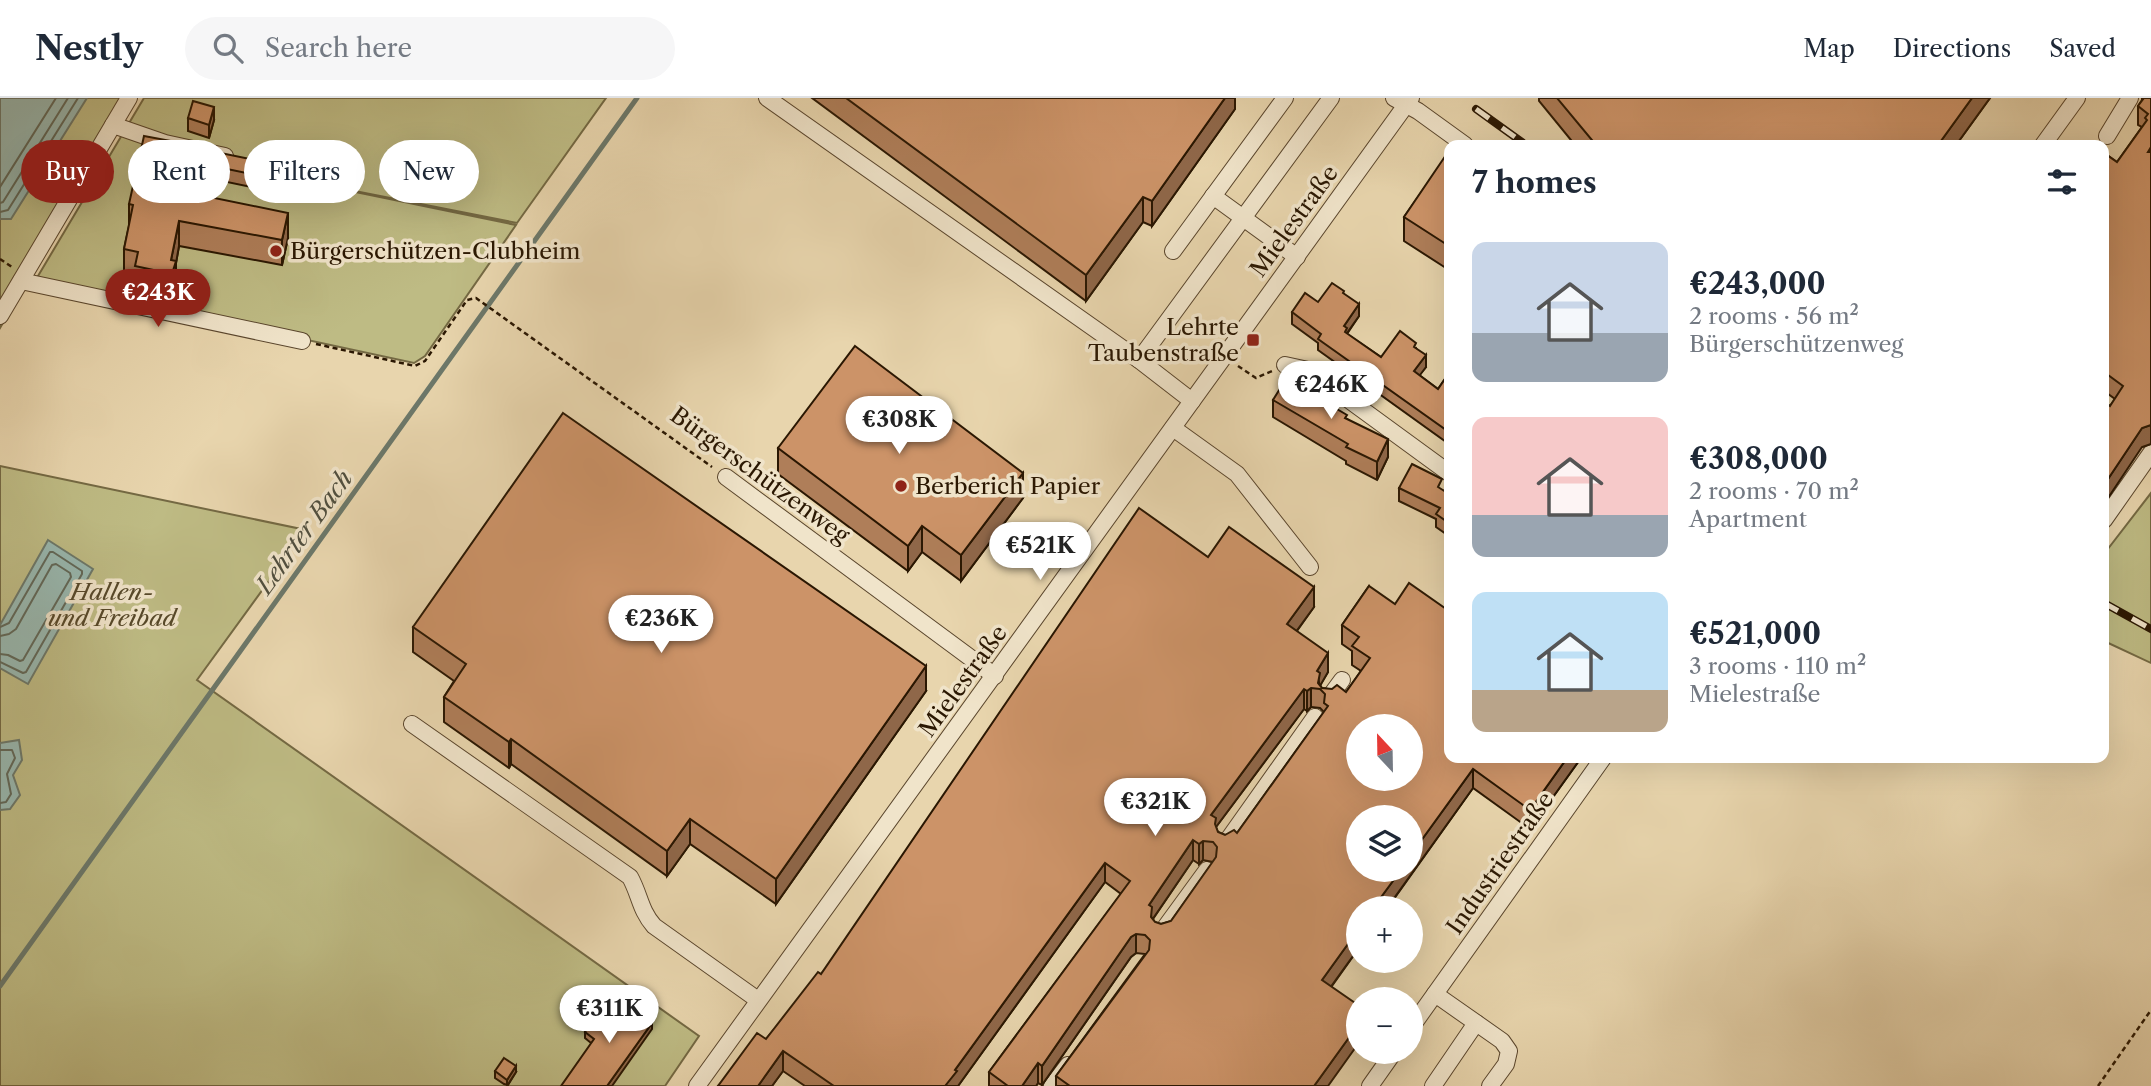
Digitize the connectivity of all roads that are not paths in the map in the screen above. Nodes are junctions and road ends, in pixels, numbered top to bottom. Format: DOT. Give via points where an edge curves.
graph roads {
  1 [pos="129,98"];
  2 [pos="767,98"];
  3 [pos="1285,98"];
  4 [pos="1331,98"];
  5 [pos="2077,98"];
  6 [pos="2130,98"];
  7 [pos="1404,100"];
  8 [pos="113,125"];
  9 [pos="2107,136"];
  10 [pos="154,140"];
  11 [pos="1458,140"];
  12 [pos="2047,140"];
  13 [pos="1213,196"];
  14 [pos="1243,218"];
  15 [pos="1173,251"];
  16 [pos="1297,257"];
  17 [pos="21,281"];
  18 [pos="0,316"];
  19 [pos="302,341"];
  20 [pos="1139,360"];
  21 [pos="1285,365"];
  22 [pos="1192,401"];
  23 [pos="1173,428"];
  24 [pos="2151,453"];
  25 [pos="1444,469"];
  26 [pos="726,477"];
  27 [pos="2109,513"];
  28 [pos="1310,566"];
  29 [pos="995,676"];
  30 [pos="1342,680"];
  31 [pos="1328,699"];
  32 [pos="1315,717"];
  33 [pos="412,724"];
  34 [pos="1599,763"];
  35 [pos="1225,844"];
  36 [pos="1207,870"];
  37 [pos="1161,933"];
  38 [pos="1435,994"];
  39 [pos="758,1000"];
  40 [pos="1423,1011"];
  41 [pos="1476,1023"];
  42 [pos="1076,1052"];
  43 [pos="1386,1064"];
  44 [pos="698,1086"];
  45 [pos="1052,1086"];
  46 [pos="1370,1086"];
  47 [pos="1433,1086"];
  48 [pos="1490,1086"];
  1 -- 8 [label="street"];
  2 -- 20 [label="street"];
  3 -- 13 [label="street"];
  4 -- 14 [label="street"];
  5 -- 12 [label="street"];
  6 -- 9 [label="street"];
  7 -- 11 [label="street"];
  7 -- 16 [label="street, Mielestraße"];
  8 -- 10 [label="street"];
  8 -- 17 [label="street"];
  13 -- 14 [label="street"];
  13 -- 15 [label="street"];
  14 -- 16 [label="street"];
  14 -- 20 [label="street"];
  16 -- 22 [label="street, Mielestraße"];
  17 -- 18 [label="street"];
  17 -- 19 [label="street"];
  20 -- 22 [label="street"];
  21 -- 25 [label="street" via="1308,370"];
  22 -- 23 [label="street, Mielestraße"];
  23 -- 28 [label="street" via="1237,474"];
  23 -- 29 [label="street, Mielestraße"];
  24 -- 27 [label="street"];
  26 -- 29 [label="street, Bürgerschützenweg"];
  29 -- 39 [label="street, Mielestraße"];
  30 -- 31 [label="street"];
  32 -- 35 [label="street"];
  33 -- 39 [label="street" via="630,877 643,914 654,926"];
  34 -- 38 [label="street, Industriestraße"];
  36 -- 37 [label="street"];
  38 -- 40 [label="street, Industriestraße"];
  38 -- 41 [label="street"];
  39 -- 44 [label="street, Mielestraße"];
  41 -- 47 [label="street"];
  41 -- 48 [label="street" via="1509,1051 1506,1064"];
  42 -- 45 [label="street"];
  43 -- 46 [label="street"];
}
